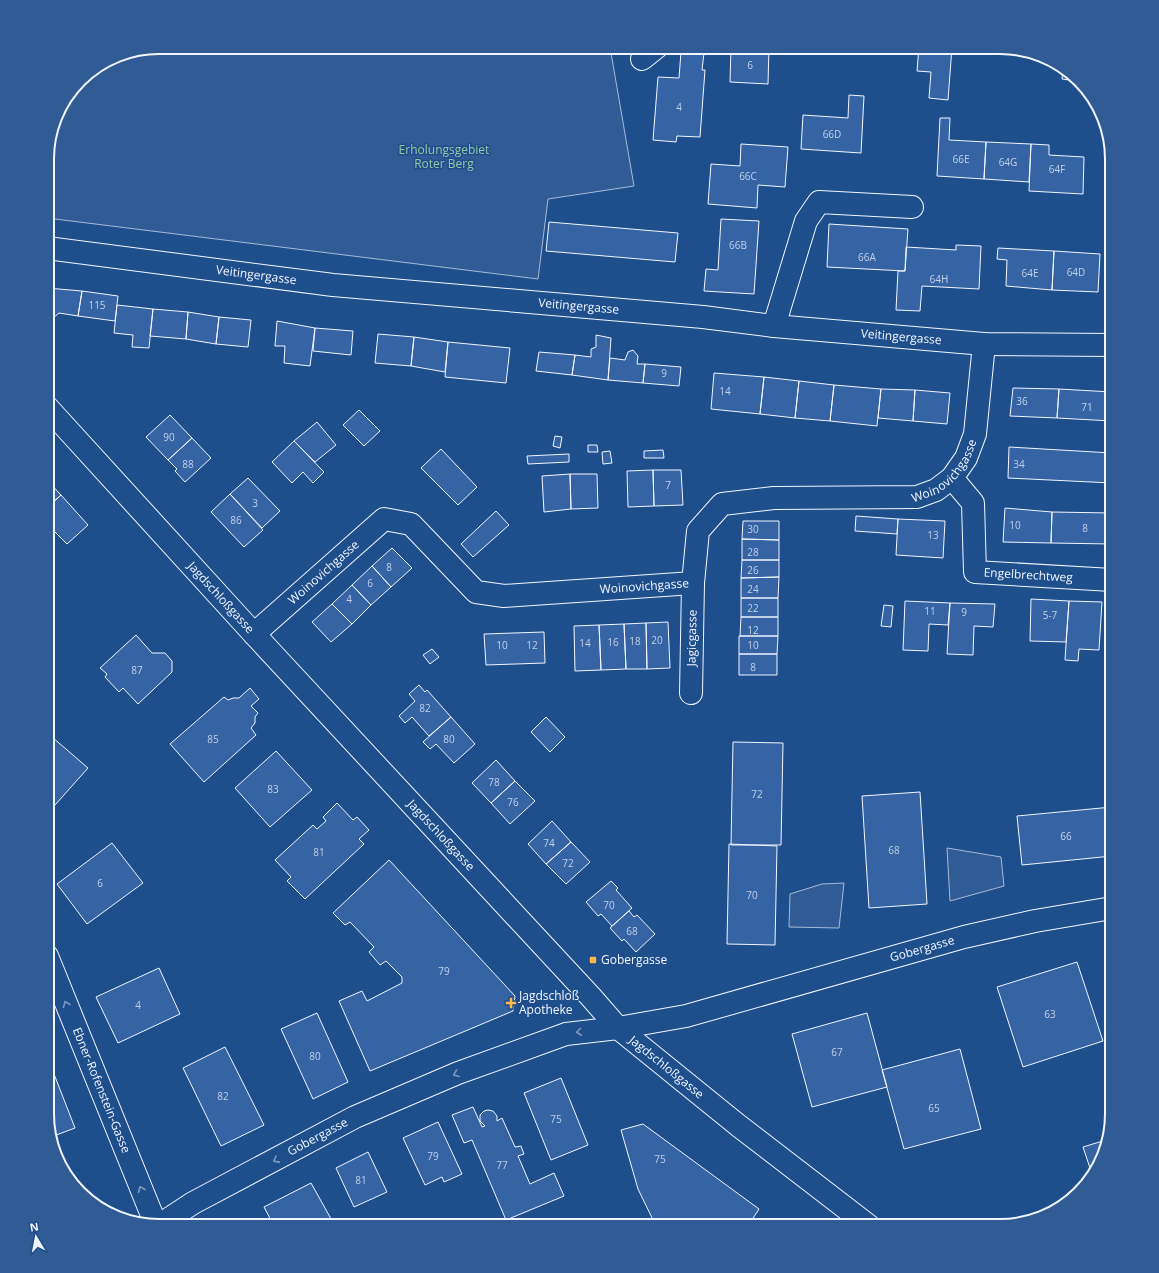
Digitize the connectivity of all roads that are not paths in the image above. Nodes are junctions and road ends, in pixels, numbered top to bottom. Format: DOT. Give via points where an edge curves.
graph roads {
  1 [pos="912,207"];
  2 [pos="54,249"];
  3 [pos="774,326"];
  4 [pos="984,344"];
  5 [pos="1105,345"];
  6 [pos="54,415"];
  7 [pos="952,478"];
  8 [pos="1105,580"];
  9 [pos="693,583"];
  10 [pos="254,634"];
  11 [pos="691,693"];
  12 [pos="1105,909"];
  13 [pos="54,973"];
  14 [pos="618,1028"];
  15 [pos="154,1219"];
  16 [pos="167,1219"];
  17 [pos="860,1219"];
  1 -- 3 [label="street" via="819,202 806,221"];
  2 -- 3 [label="street, Veitingergasse" via="333,285"];
  3 -- 4 [label="street, Veitingergasse"];
  4 -- 5 [label="street, Veitingergasse"];
  4 -- 7 [label="street, Woinovichgasse" via="975,434 966,458"];
  6 -- 10 [label="street, Jagdschloßgasse"];
  7 -- 8 [label="street, Engelbrechtweg" via="973,503 975,572"];
  7 -- 9 [label="street, Woinovichgasse" via="936,490 917,497 774,498 722,504 698,531"];
  9 -- 10 [label="street, Woinovichgasse" via="504,596 476,592 411,524 384,519"];
  9 -- 11 [label="street, Jagicgasse"];
  10 -- 14 [label="street, Jagdschloßgasse"];
  12 -- 14 [label="street, Gobergasse" via="964,936 686,1016"];
  15 -- 13 [label="street, Ebner-Rofenstein-Gasse, one-way"];
  14 -- 16 [label="street, Gobergasse, one-way" via="566,1034 444,1078 355,1117"];
  14 -- 17 [label="street, Jagdschloßgasse" via="738,1126"];
}
